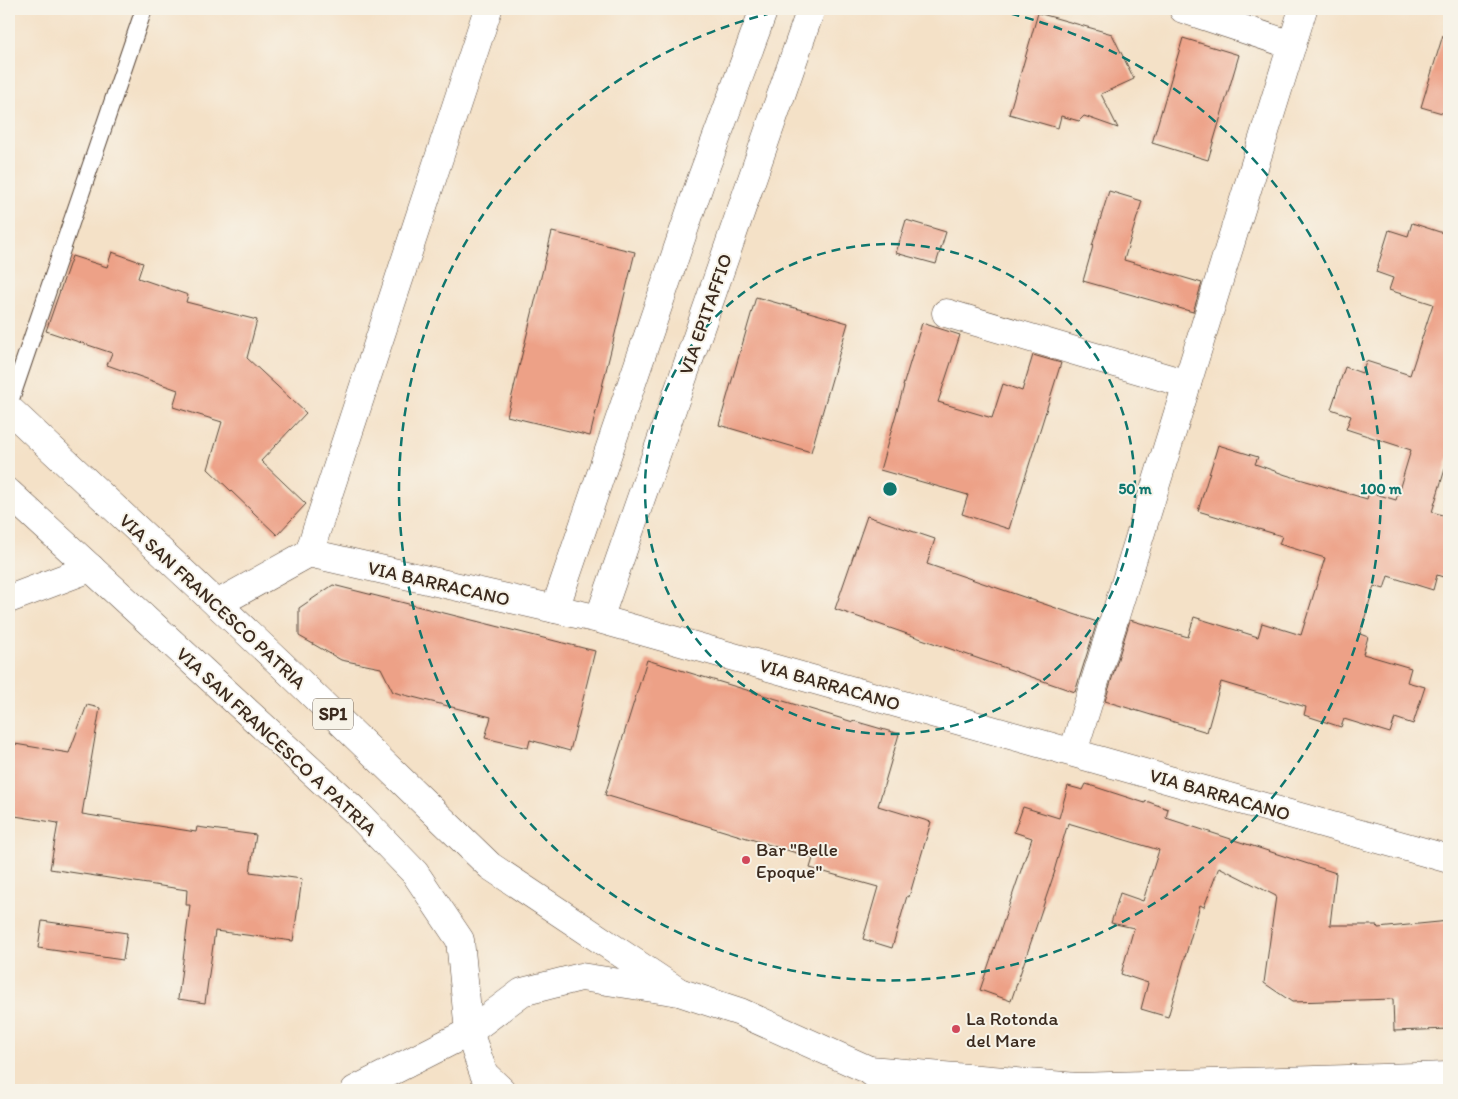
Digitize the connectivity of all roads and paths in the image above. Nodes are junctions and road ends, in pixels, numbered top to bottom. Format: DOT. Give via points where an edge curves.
graph roads {
  1 [pos="144,9"];
  2 [pos="488,9"];
  3 [pos="764,9"];
  4 [pos="811,9"];
  5 [pos="1183,9"];
  6 [pos="1303,9"];
  7 [pos="1292,45"];
  8 [pos="946,313"];
  9 [pos="1187,384"];
  10 [pos="9,407"];
  11 [pos="9,493"];
  12 [pos="309,553"];
  13 [pos="90,568"];
  14 [pos="9,599"];
  15 [pos="217,604"];
  16 [pos="555,609"];
  17 [pos="599,619"];
  18 [pos="1073,752"];
  19 [pos="1449,859"];
  20 [pos="679,992"];
  21 [pos="469,1032"];
  22 [pos="869,1070"];
  23 [pos="1449,1076"];
  24 [pos="1330,1085"];
  25 [pos="1075,1089"];
  26 [pos="355,1090"];
  27 [pos="501,1090"];
  28 [pos="893,1090"];
  1 -- 10 [label="lane"];
  2 -- 12 [label="street"];
  3 -- 16 [label="street" via="702,177"];
  4 -- 17 [label="street, VIA EPITAFFIO"];
  5 -- 7 [label="street"];
  6 -- 7 [label="street"];
  7 -- 9 [label="street"];
  8 -- 9 [label="street"];
  9 -- 18 [label="street"];
  10 -- 15 [label="street, VIA SAN FRANCESCO PATRIA / SP1"];
  11 -- 13 [label="street, VIA SAN FRANCESCO A PATRIA"];
  12 -- 15 [label="street"];
  12 -- 16 [label="street, VIA BARRACANO"];
  13 -- 14 [label="street"];
  13 -- 21 [label="street, VIA SAN FRANCESCO A PATRIA" via="355,812 415,873 460,940"];
  15 -- 20 [label="street, VIA SAN FRANCESCO PATRIA / SP1" via="490,866"];
  16 -- 17 [label="street, VIA BARRACANO"];
  17 -- 18 [label="street, VIA BARRACANO"];
  18 -- 19 [label="street, VIA BARRACANO"];
  20 -- 21 [label="street" via="581,977 522,992"];
  20 -- 22 [label="street" via="740,1012"];
  21 -- 26 [label="street"];
  21 -- 27 [label="street, VIA SAN FRANCESCO A PATRIA" via="484,1074"];
  22 -- 25 [label="street"];
  22 -- 28 [label="street"];
  23 -- 24 [label="street"];
  24 -- 25 [label="street"];
}
